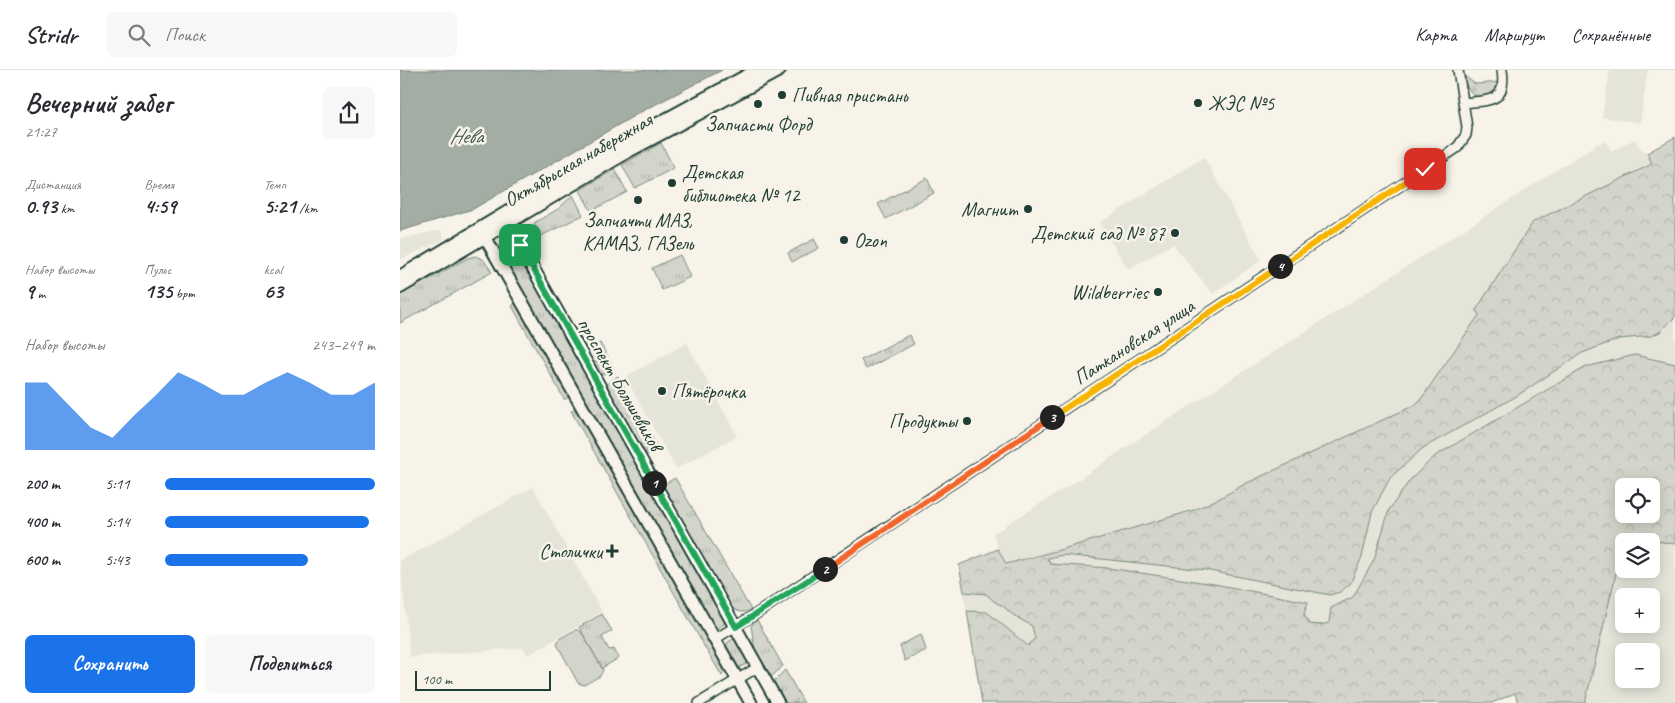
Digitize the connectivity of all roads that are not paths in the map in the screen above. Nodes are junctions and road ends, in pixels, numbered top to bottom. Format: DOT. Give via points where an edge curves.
graph roads {
  1 [pos="758,70"];
  2 [pos="779,70"];
  3 [pos="1458,70"];
  4 [pos="1502,70"];
  5 [pos="1464,103"];
  6 [pos="505,219"];
  7 [pos="482,233"];
  8 [pos="400,277"];
  9 [pos="400,288"];
  10 [pos="736,627"];
  11 [pos="715,640"];
  12 [pos="758,666"];
  13 [pos="737,678"];
  14 [pos="699,703"];
  15 [pos="751,703"];
  16 [pos="778,703"];
  1 -- 6 [label="main road, Октябрьская набережная" via="623,143"];
  2 -- 6 [label="main road, Октябрьская набережная"];
  3 -- 5 [label="street, Паткановская улица"];
  4 -- 5 [label="street" via="1504,83 1497,96"];
  5 -- 10 [label="street, Паткановская улица" via="1466,135 1457,148"];
  6 -- 7 [label="main road, Октябрьская набережная"];
  6 -- 10 [label="main road, проспект Большевиков"];
  7 -- 8 [label="main road, Октябрьская набережная"];
  7 -- 9 [label="main road, Октябрьская набережная"];
  7 -- 11 [label="main road"];
  10 -- 11 [label="street, Паткановская улица"];
  10 -- 12 [label="main road, проспект Большевиков"];
  11 -- 13 [label="main road"];
  12 -- 13 [label="street"];
  12 -- 16 [label="main road, проспект Большевиков"];
  13 -- 14 [label="street"];
  13 -- 15 [label="main road"];
}
